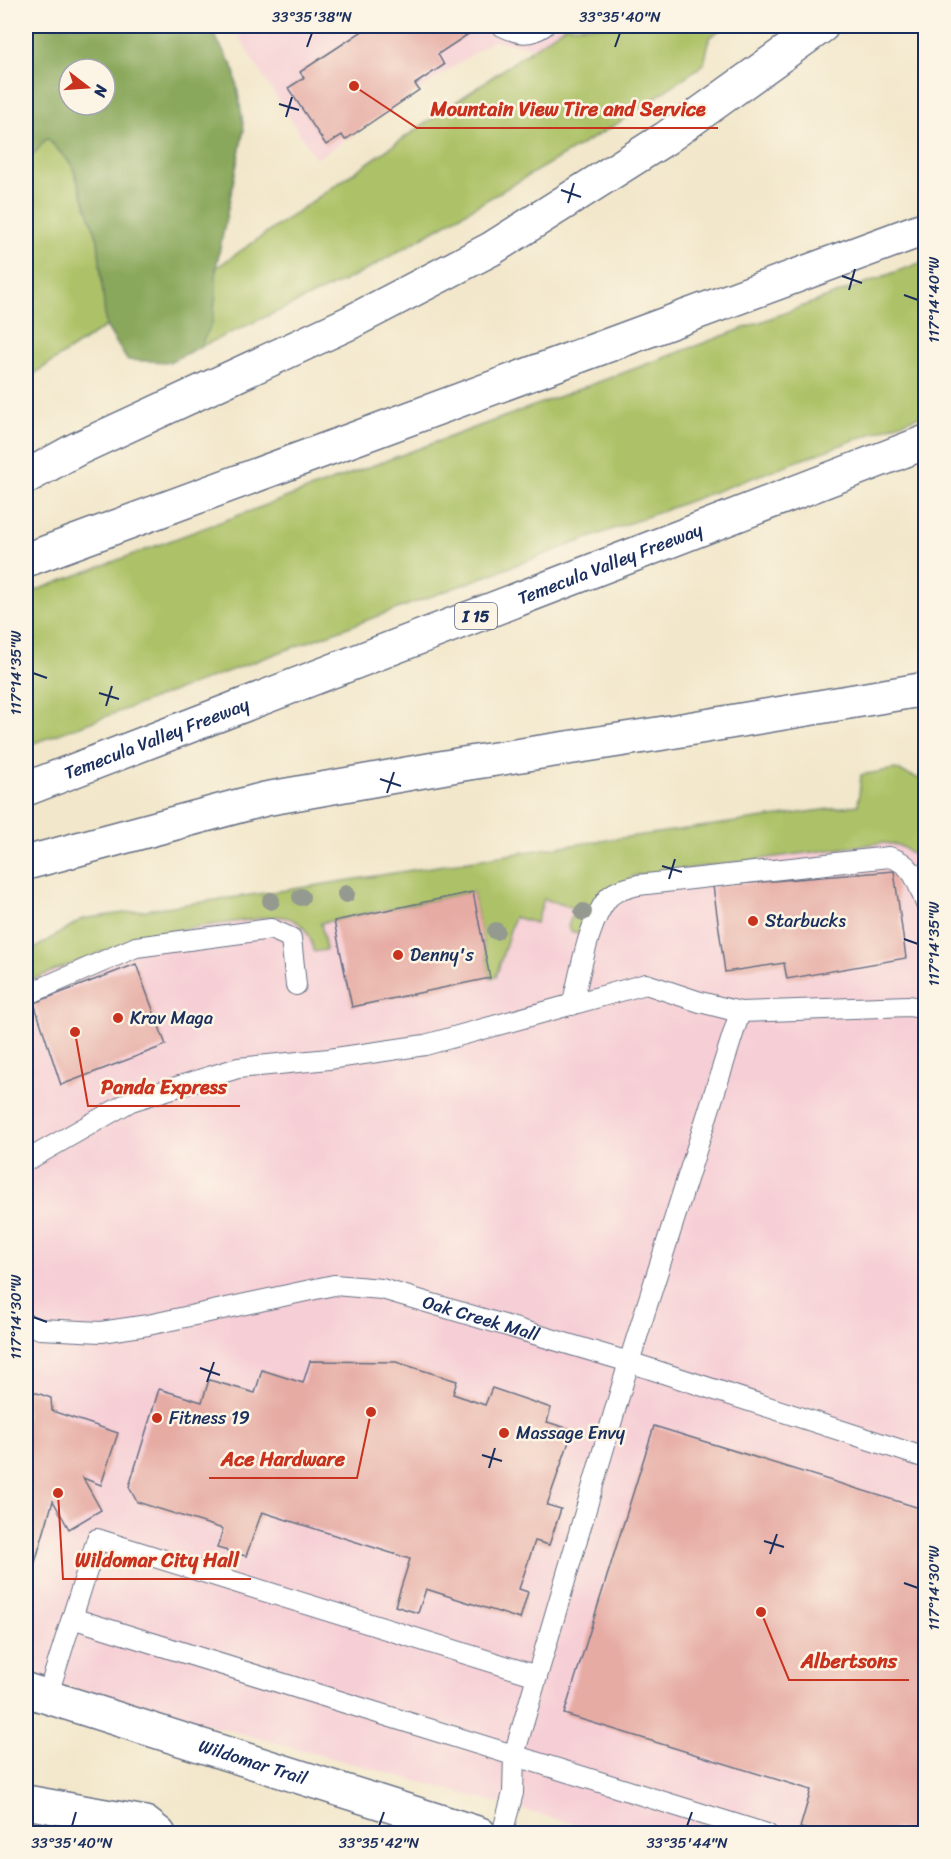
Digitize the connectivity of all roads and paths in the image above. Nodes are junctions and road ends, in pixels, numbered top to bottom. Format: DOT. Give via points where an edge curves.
graph roads {
  1 [pos="502,26"];
  2 [pos="544,26"];
  3 [pos="822,26"];
  4 [pos="926,228"];
  5 [pos="926,442"];
  6 [pos="26,477"];
  7 [pos="26,560"];
  8 [pos="926,689"];
  9 [pos="26,789"];
  10 [pos="26,863"];
  11 [pos="926,904"];
  12 [pos="296,985"];
  13 [pos="26,995"];
  14 [pos="572,1005"];
  15 [pos="926,1009"];
  16 [pos="740,1012"];
  17 [pos="26,1161"];
  18 [pos="26,1324"];
  19 [pos="629,1362"];
  20 [pos="926,1458"];
  21 [pos="72,1618"];
  22 [pos="537,1676"];
  23 [pos="36,1694"];
  24 [pos="514,1755"];
  25 [pos="26,1802"];
  26 [pos="427,1825"];
  27 [pos="159,1833"];
  28 [pos="480,1833"];
  29 [pos="502,1833"];
  30 [pos="767,1833"];
  1 -- 2 [label="lane" via="527,34"];
  3 -- 6 [label="main road" via="666,138 491,249 349,322 76,449"];
  4 -- 7 [label="main road"];
  5 -- 9 [label="main road, Temecula Valley Freeway / I 15"];
  8 -- 10 [label="main road" via="266,799"];
  11 -- 14 [label="lane" via="912,871 902,860 889,857 630,887 609,897 592,928"];
  12 -- 13 [label="lane" via="291,938 271,929 136,947"];
  14 -- 16 [label="lane" via="646,984"];
  14 -- 17 [label="lane" via="425,1045 238,1068 131,1101"];
  15 -- 16 [label="lane" via="909,1006"];
  16 -- 19 [label="lane"];
  18 -- 19 [label="lane, Oak Creek Mall" via="40,1329 101,1332 334,1285 382,1289"];
  19 -- 20 [label="lane, Oak Creek Mall"];
  19 -- 22 [label="lane"];
  21 -- 22 [label="lane" via="97,1539"];
  21 -- 23 [label="lane"];
  21 -- 24 [label="lane"];
  22 -- 24 [label="lane"];
  23 -- 26 [label="main road, Wildomar Trail"];
  24 -- 29 [label="lane" via="513,1793"];
  24 -- 30 [label="lane"];
  25 -- 27 [label="main road" via="145,1823"];
  26 -- 28 [label="main road, Wildomar Trail"];
}
